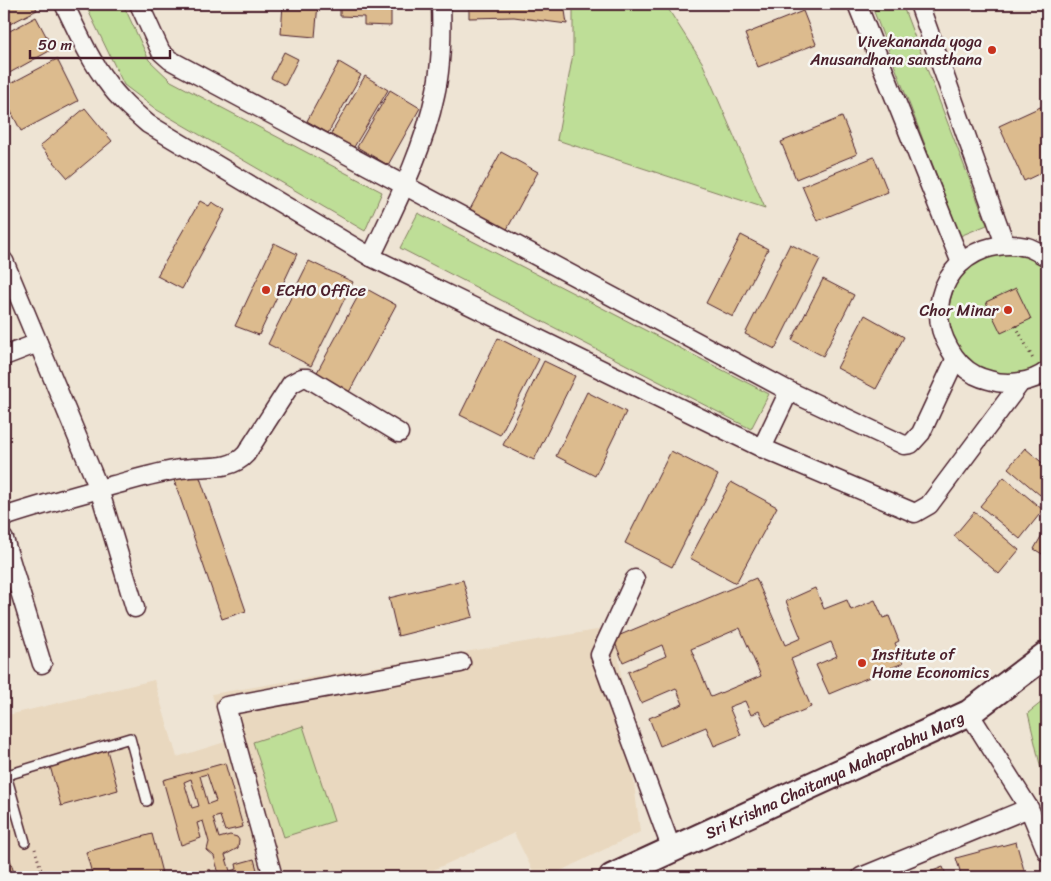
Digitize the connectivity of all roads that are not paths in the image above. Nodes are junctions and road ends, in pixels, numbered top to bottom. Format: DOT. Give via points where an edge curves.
graph roads {
  1 [pos="64,4"];
  2 [pos="139,4"];
  3 [pos="441,4"];
  4 [pos="857,4"];
  5 [pos="919,4"];
  6 [pos="405,185"];
  7 [pos="1005,244"];
  8 [pos="370,257"];
  9 [pos="1047,258"];
  10 [pos="4,261"];
  11 [pos="961,263"];
  12 [pos="38,343"];
  13 [pos="4,356"];
  14 [pos="956,360"];
  15 [pos="1045,373"];
  16 [pos="1021,382"];
  17 [pos="789,391"];
  18 [pos="399,434"];
  19 [pos="762,448"];
  20 [pos="99,489"];
  21 [pos="4,517"];
  22 [pos="4,540"];
  23 [pos="635,579"];
  24 [pos="135,608"];
  25 [pos="1047,654"];
  26 [pos="461,663"];
  27 [pos="42,664"];
  28 [pos="969,713"];
  29 [pos="5,776"];
  30 [pos="147,801"];
  31 [pos="1029,808"];
  32 [pos="25,842"];
  33 [pos="672,850"];
  34 [pos="1047,852"];
  35 [pos="273,877"];
  36 [pos="612,877"];
  37 [pos="861,877"];
  1 -- 8 [label="street" via="107,82 148,124"];
  2 -- 6 [label="street" via="161,52 170,60"];
  3 -- 6 [label="street" via="442,33 436,93"];
  4 -- 11 [label="street"];
  5 -- 7 [label="street"];
  6 -- 8 [label="street"];
  6 -- 17 [label="street"];
  7 -- 9 [label="street" via="1028,248"];
  7 -- 11 [label="street" via="974,253"];
  8 -- 19 [label="street"];
  10 -- 12 [label="street"];
  11 -- 14 [label="street" via="945,284 938,310 942,337"];
  12 -- 13 [label="street"];
  12 -- 20 [label="street"];
  14 -- 16 [label="street" via="982,378 997,383"];
  14 -- 17 [label="street" via="921,433 911,444 904,445"];
  15 -- 16 [label="street"];
  16 -- 19 [label="street" via="929,505 915,513"];
  17 -- 19 [label="street"];
  18 -- 20 [label="street" via="308,378 302,378 291,384 240,461 232,465 181,468"];
  20 -- 21 [label="street"];
  20 -- 24 [label="street"];
  22 -- 27 [label="street"];
  23 -- 33 [label="street" via="600,655"];
  25 -- 28 [label="street, Sri Krishna Chaitanya Mahaprabhu Marg"];
  26 -- 35 [label="street" via="226,706"];
  28 -- 31 [label="street"];
  28 -- 33 [label="street, Sri Krishna Chaitanya Mahaprabhu Marg"];
  29 -- 30 [label="lane" via="130,738"];
  29 -- 32 [label="lane"];
  31 -- 34 [label="street"];
  31 -- 37 [label="street"];
  33 -- 36 [label="street, Sri Krishna Chaitanya Mahaprabhu Marg"];
}
